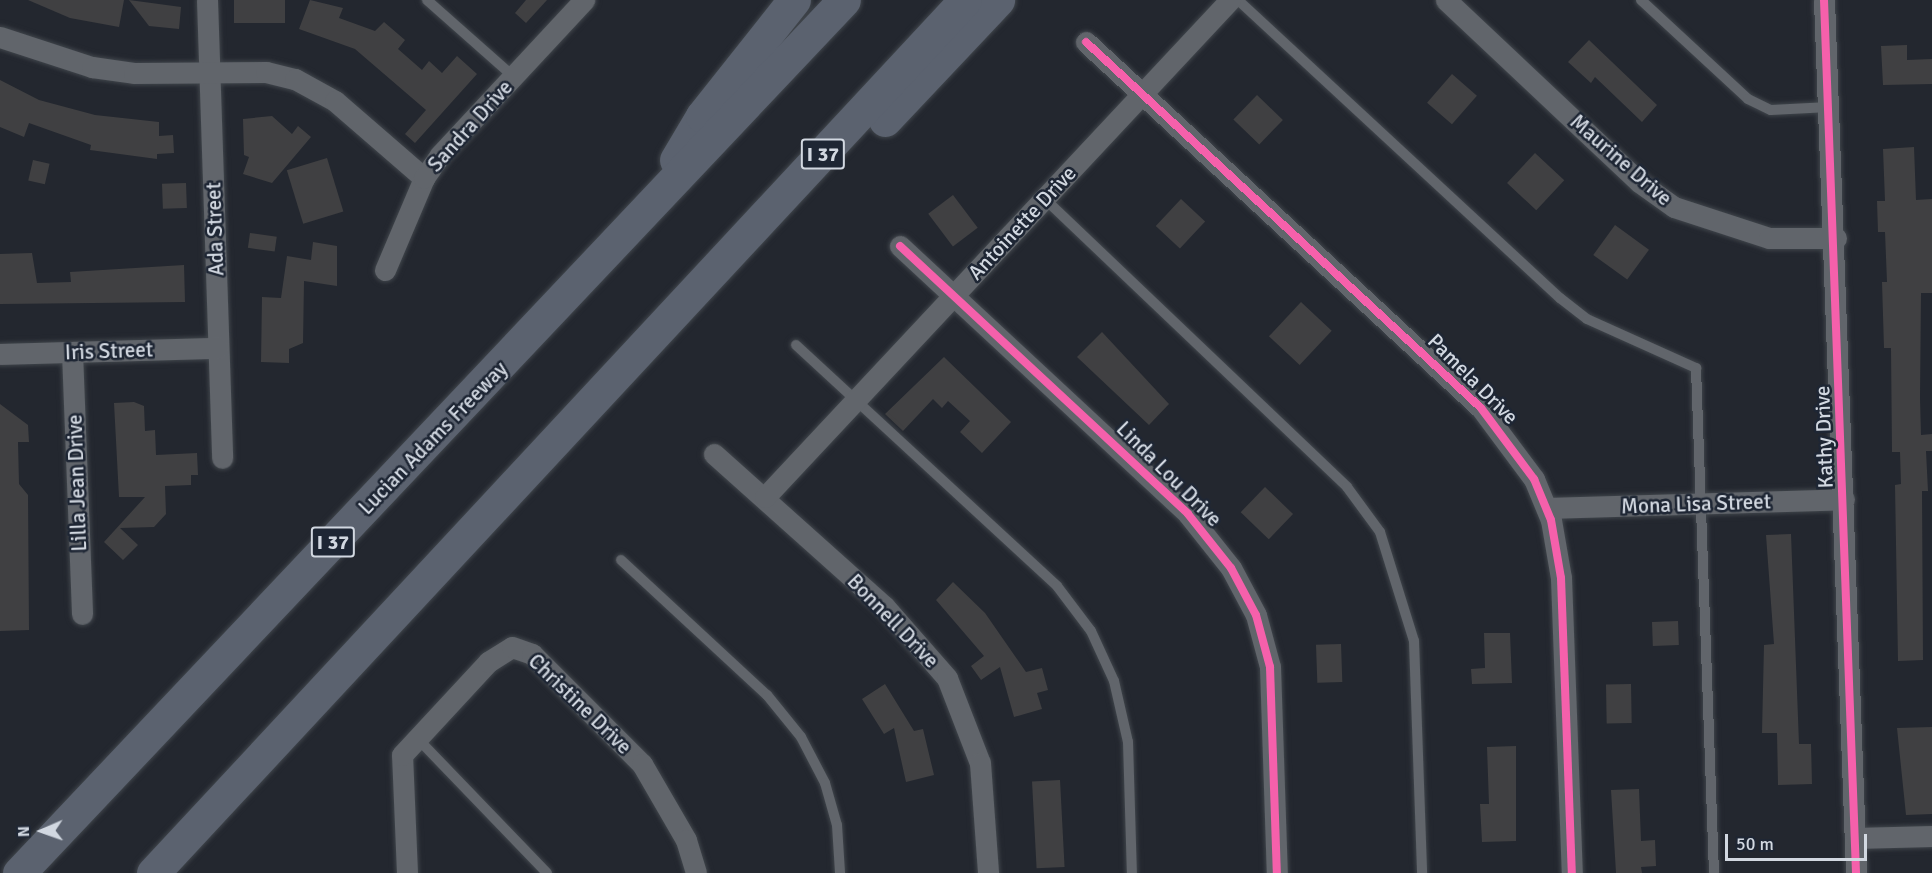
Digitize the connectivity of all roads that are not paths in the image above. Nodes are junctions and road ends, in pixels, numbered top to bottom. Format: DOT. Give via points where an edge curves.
graph roads {
  1 [pos="207,0"];
  2 [pos="427,0"];
  3 [pos="584,0"];
  4 [pos="794,0"];
  5 [pos="844,0"];
  6 [pos="965,0"];
  7 [pos="998,0"];
  8 [pos="1230,0"];
  9 [pos="1238,0"];
  10 [pos="1446,0"];
  11 [pos="1641,0"];
  12 [pos="1824,0"];
  13 [pos="0,37"];
  14 [pos="1086,42"];
  15 [pos="210,70"];
  16 [pos="514,77"];
  17 [pos="1143,93"];
  18 [pos="1829,107"];
  19 [pos="424,178"];
  20 [pos="1045,199"];
  21 [pos="645,212"];
  22 [pos="1836,238"];
  23 [pos="900,246"];
  24 [pos="385,270"];
  25 [pos="955,295"];
  26 [pos="680,307"];
  27 [pos="796,345"];
  28 [pos="218,348"];
  29 [pos="72,352"];
  30 [pos="0,354"];
  31 [pos="854,402"];
  32 [pos="714,454"];
  33 [pos="222,458"];
  34 [pos="765,497"];
  35 [pos="1844,499"];
  36 [pos="1703,504"];
  37 [pos="1548,508"];
  38 [pos="621,560"];
  39 [pos="82,614"];
  40 [pos="418,739"];
  41 [pos="1932,836"];
  42 [pos="1855,838"];
  43 [pos="19,873"];
  44 [pos="153,873"];
  45 [pos="407,873"];
  46 [pos="547,873"];
  47 [pos="696,873"];
  48 [pos="840,873"];
  49 [pos="988,873"];
  50 [pos="1132,873"];
  51 [pos="1277,873"];
  52 [pos="1422,873"];
  53 [pos="1572,873"];
  54 [pos="1714,873"];
  55 [pos="1856,873"];
  1 -- 15 [label="street, Ada Street"];
  2 -- 16 [label="lane"];
  3 -- 16 [label="street, Sandra Drive"];
  4 -- 21 [label="highway" via="702,116"];
  5 -- 21 [label="highway, Lucian Adams Freeway / I 37"];
  6 -- 26 [label="highway, I 37"];
  7 -- 26 [label="highway" via="802,207"];
  8 -- 17 [label="street, Antoinette Drive"];
  9 -- 36 [label="lane" via="1560,298 1587,319 1696,368"];
  10 -- 22 [label="street, Maurine Drive" via="1639,182 1674,207 1769,238"];
  11 -- 18 [label="lane" via="1748,99 1771,110"];
  12 -- 18 [label="street, Kathy Drive"];
  13 -- 15 [label="street" via="92,67 134,73"];
  14 -- 17 [label="street, Pamela Drive"];
  15 -- 19 [label="street" via="266,72 309,85"];
  15 -- 28 [label="street, Ada Street"];
  16 -- 19 [label="street, Sandra Drive"];
  17 -- 20 [label="street, Antoinette Drive"];
  17 -- 37 [label="street, Pamela Drive" via="1481,408 1519,454"];
  18 -- 22 [label="street, Kathy Drive"];
  19 -- 24 [label="street, Sandra Drive"];
  20 -- 25 [label="street, Antoinette Drive"];
  20 -- 52 [label="lane" via="1347,487 1380,532 1414,641"];
  21 -- 43 [label="highway, Lucian Adams Freeway / I 37"];
  22 -- 35 [label="street, Kathy Drive"];
  23 -- 25 [label="street, Linda Lou Drive"];
  25 -- 31 [label="street, Antoinette Drive"];
  25 -- 51 [label="street, Linda Lou Drive" via="1188,514 1245,591 1264,640 1273,693"];
  26 -- 44 [label="highway, I 37"];
  27 -- 31 [label="lane"];
  28 -- 29 [label="street, Iris Street"];
  28 -- 33 [label="street, Ada Street"];
  29 -- 30 [label="street, Iris Street"];
  29 -- 39 [label="street, Lilla Jean Drive"];
  31 -- 34 [label="street, Antoinette Drive"];
  31 -- 50 [label="lane" via="1057,586 1091,631 1114,681 1128,742"];
  32 -- 34 [label="street, Bonnell Drive"];
  34 -- 49 [label="street, Bonnell Drive" via="884,606 947,678 980,763"];
  35 -- 36 [label="street, Mona Lisa Street"];
  35 -- 42 [label="street, Kathy Drive"];
  36 -- 37 [label="street, Mona Lisa Street"];
  36 -- 54 [label="lane"];
  37 -- 53 [label="street, Pamela Drive" via="1561,578"];
  38 -- 48 [label="lane" via="766,695 801,737 825,783 837,825"];
  40 -- 45 [label="street, Christine Drive" via="402,755"];
  40 -- 46 [label="lane"];
  40 -- 47 [label="street, Christine Drive" via="502,651 522,649 642,764 663,794"];
  41 -- 42 [label="street"];
  42 -- 55 [label="street, Kathy Drive"];
}
